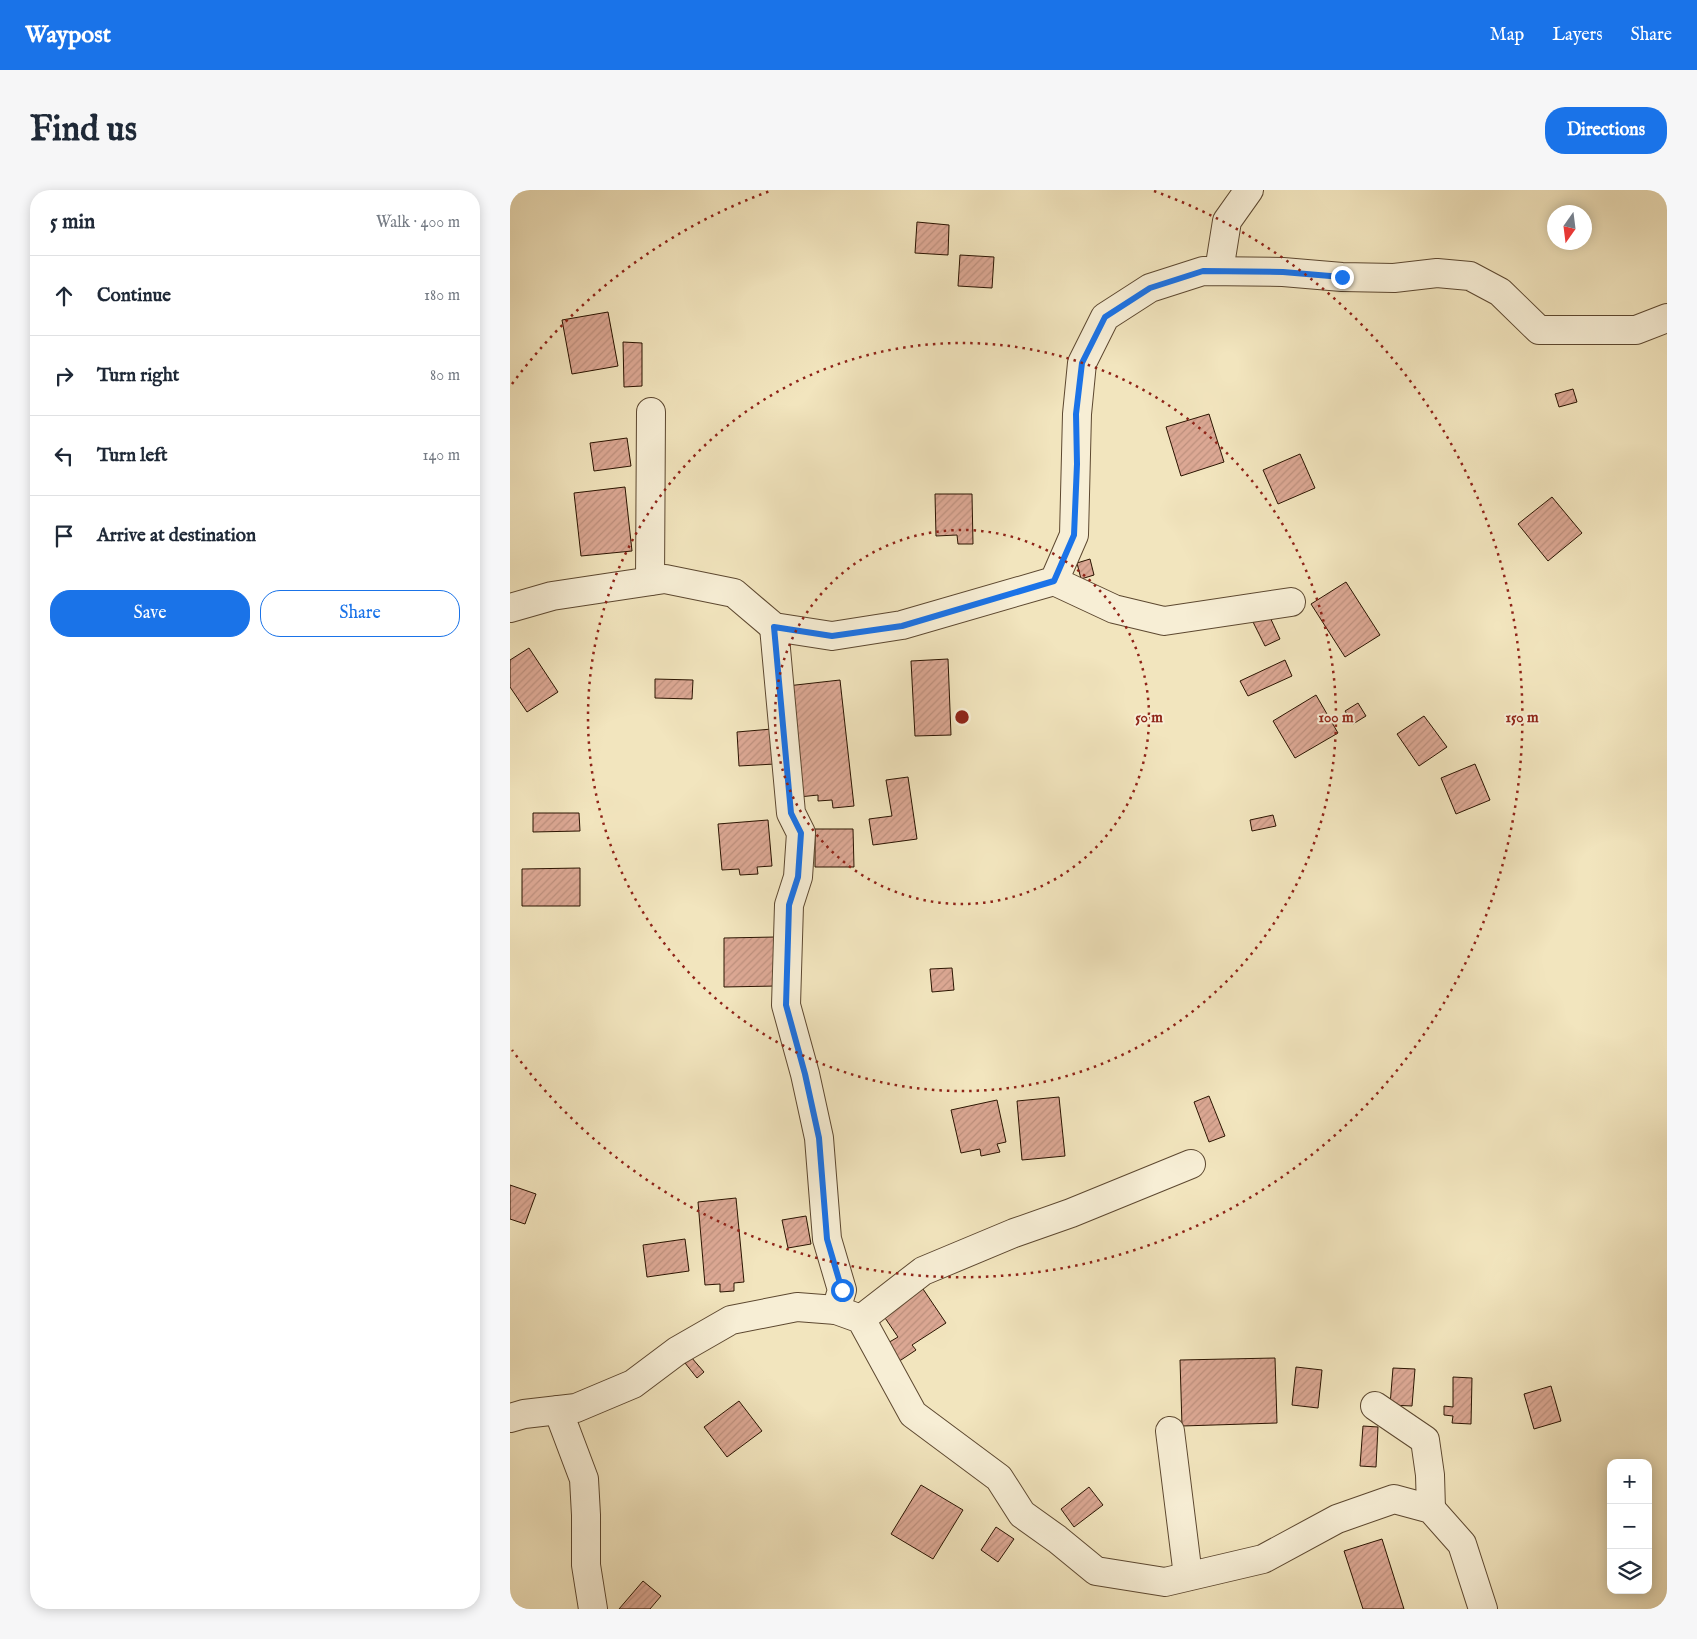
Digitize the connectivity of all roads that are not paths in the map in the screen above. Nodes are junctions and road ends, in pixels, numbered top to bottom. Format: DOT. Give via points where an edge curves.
graph roads {
  1 [pos="1249,190"];
  2 [pos="1219,271"];
  3 [pos="1667,318"];
  4 [pos="651,412"];
  5 [pos="1054,581"];
  6 [pos="650,582"];
  7 [pos="1291,602"];
  8 [pos="510,608"];
  9 [pos="774,627"];
  10 [pos="1192,1164"];
  11 [pos="849,1314"];
  12 [pos="1375,1406"];
  13 [pos="558,1410"];
  14 [pos="510,1418"];
  15 [pos="1170,1431"];
  16 [pos="1431,1508"];
  17 [pos="1188,1576"];
  18 [pos="593,1609"];
  19 [pos="1483,1609"];
  1 -- 2 [label="street" via="1228,221"];
  2 -- 3 [label="street" via="1342,277 1394,278 1437,273 1470,276 1500,292 1539,330 1636,330"];
  2 -- 5 [label="street" via="1203,271 1150,288 1105,317 1082,363 1076,414 1074,535"];
  4 -- 6 [label="street"];
  5 -- 7 [label="street" via="1114,608 1164,621"];
  5 -- 9 [label="street" via="902,626 832,636"];
  6 -- 8 [label="street" via="552,596"];
  6 -- 9 [label="street" via="665,579 734,594"];
  9 -- 11 [label="street" via="791,813 801,833 798,877 789,905 786,1005 819,1138 827,1239"];
  10 -- 11 [label="street" via="923,1271"];
  11 -- 13 [label="street" via="797,1307 731,1320 676,1351 633,1384 576,1408"];
  11 -- 17 [label="street" via="913,1414 999,1478 1022,1514 1096,1571 1166,1582"];
  12 -- 16 [label="street" via="1425,1440"];
  13 -- 14 [label="street"];
  13 -- 18 [label="street" via="584,1479 586,1565"];
  15 -- 17 [label="street"];
  16 -- 17 [label="street" via="1394,1499 1337,1519 1263,1559"];
  16 -- 19 [label="street" via="1462,1544"];
}
